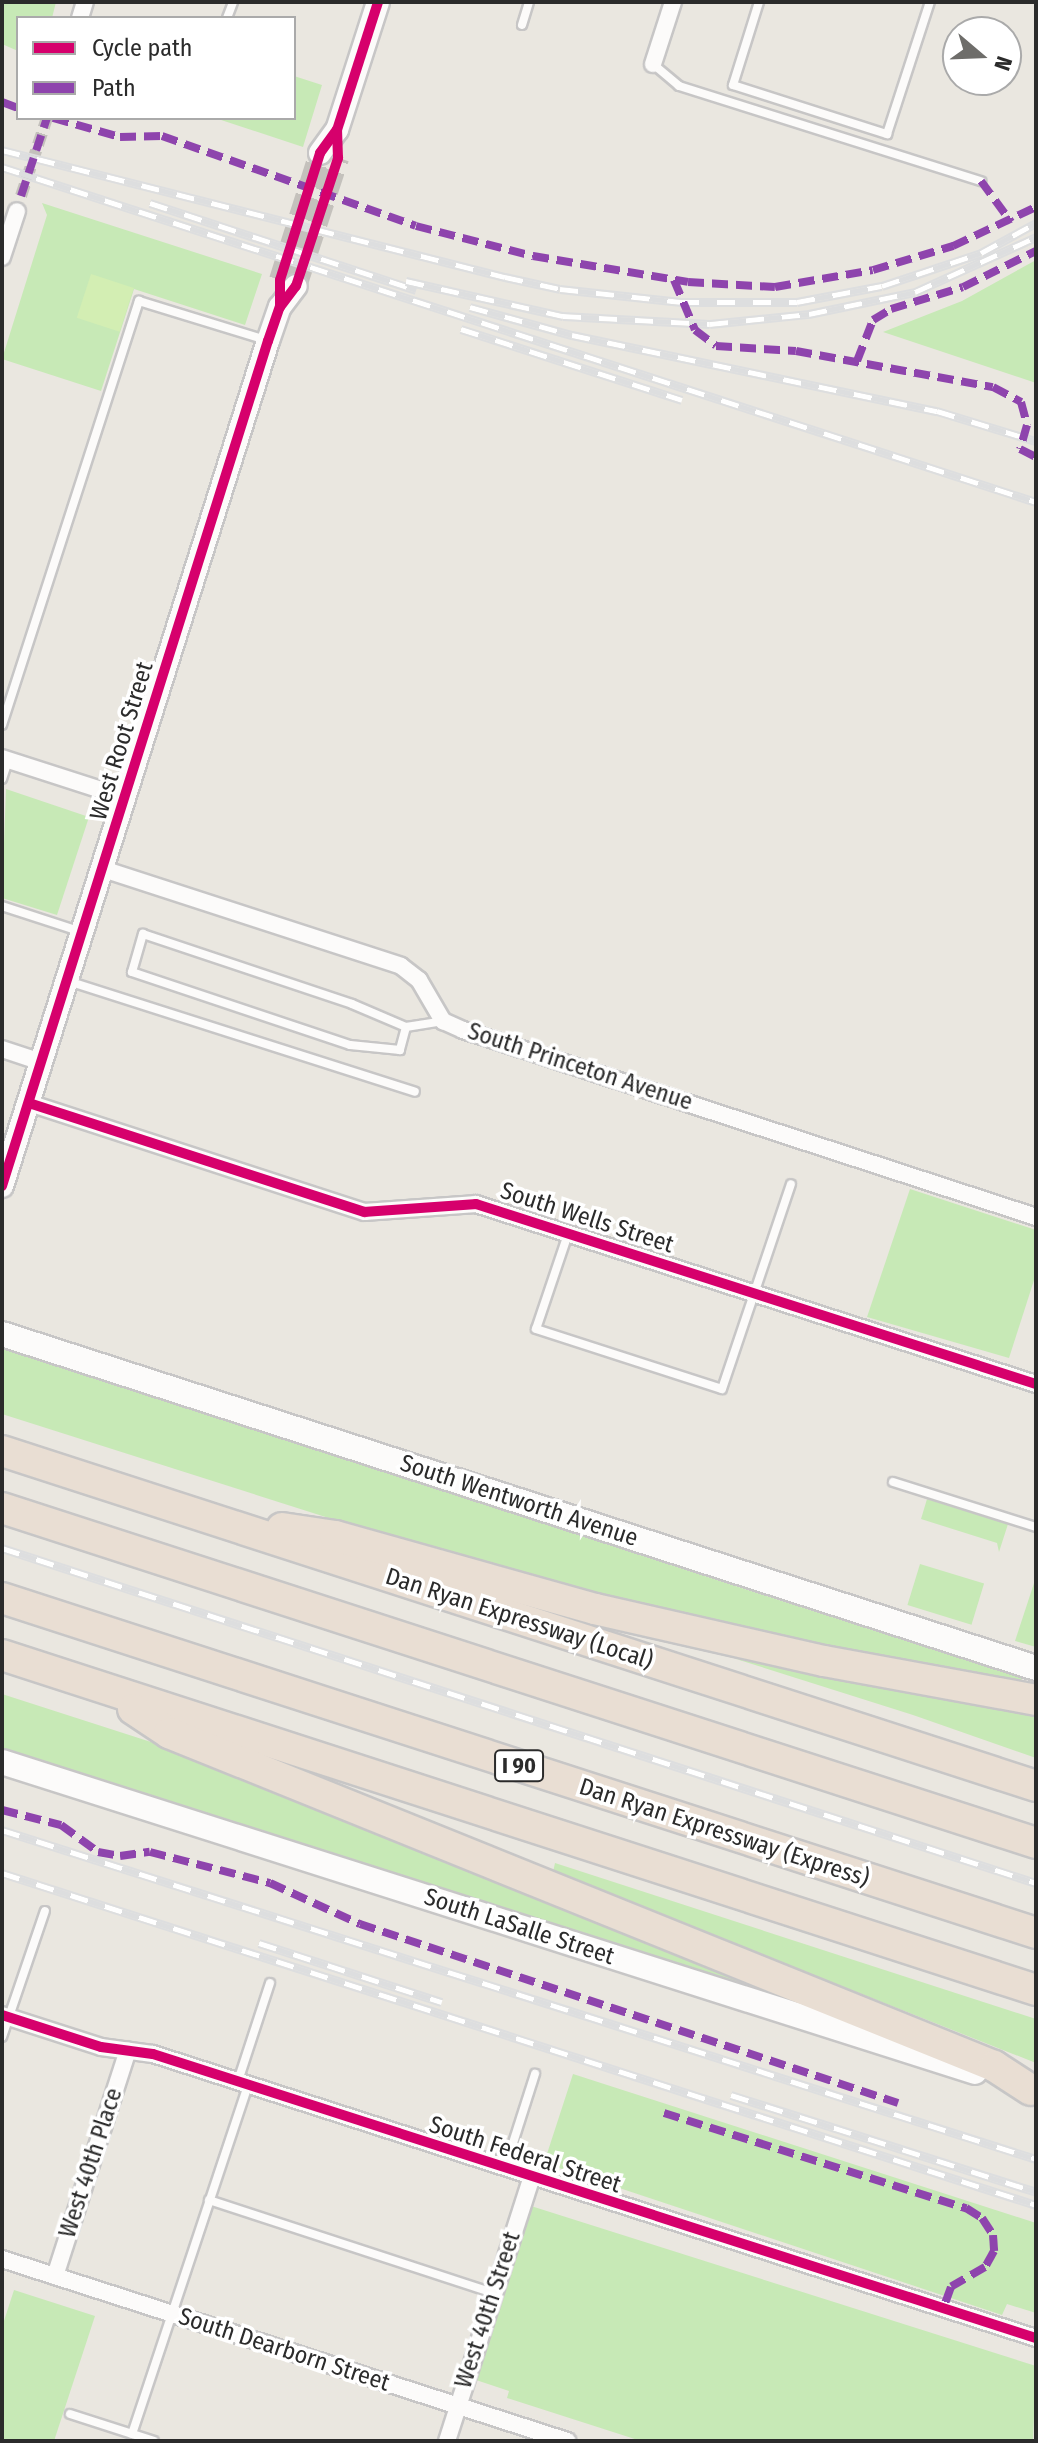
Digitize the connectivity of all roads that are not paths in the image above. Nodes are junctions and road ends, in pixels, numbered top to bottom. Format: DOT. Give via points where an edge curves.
graph roads {
  1 [pos="378,2"];
  2 [pos="529,2"];
  3 [pos="673,2"];
  4 [pos="759,2"];
  5 [pos="930,2"];
  6 [pos="522,25"];
  7 [pos="653,64"];
  8 [pos="329,156"];
  9 [pos="981,181"];
  10 [pos="17,211"];
  11 [pos="2,257"];
  12 [pos="288,283"];
  13 [pos="268,341"];
  14 [pos="2,725"];
  15 [pos="5,759"];
  16 [pos="2,779"];
  17 [pos="126,798"];
  18 [pos="103,869"];
  19 [pos="2,906"];
  20 [pos="83,932"];
  21 [pos="67,981"];
  22 [pos="443,1021"];
  23 [pos="406,1027"];
  24 [pos="2,1049"];
  25 [pos="41,1062"];
  26 [pos="415,1092"];
  27 [pos="29,1103"];
  28 [pos="791,1184"];
  29 [pos="2,1186"];
  30 [pos="1036,1217"];
  31 [pos="568,1234"];
  32 [pos="754,1294"];
  33 [pos="2,1334"];
  34 [pos="1036,1384"];
  35 [pos="2,1451"];
  36 [pos="893,1482"];
  37 [pos="2,1508"];
  38 [pos="193,1514"];
  39 [pos="1036,1527"];
  40 [pos="2,1598"];
  41 [pos="7,1658"];
  42 [pos="1036,1668"];
  43 [pos="98,1686"];
  44 [pos="1036,1700"];
  45 [pos="2,1762"];
  46 [pos="1036,1786"];
  47 [pos="1036,1843"];
  48 [pos="45,1911"];
  49 [pos="1036,1933"];
  50 [pos="270,1983"];
  51 [pos="1036,1990"];
  52 [pos="5,2016"];
  53 [pos="2,2037"];
  54 [pos="128,2050"];
  55 [pos="535,2074"];
  56 [pos="243,2084"];
  57 [pos="1034,2091"];
  58 [pos="504,2170"];
  59 [pos="531,2179"];
  60 [pos="209,2200"];
  61 [pos="2,2259"];
  62 [pos="55,2276"];
  63 [pos="494,2293"];
  64 [pos="173,2314"];
  65 [pos="1036,2338"];
  66 [pos="458,2406"];
  67 [pos="70,2414"];
  68 [pos="132,2434"];
  69 [pos="154,2441"];
  70 [pos="447,2441"];
  71 [pos="567,2441"];
  1 -- 8 [label="street"];
  2 -- 6 [label="lane"];
  3 -- 7 [label="street"];
  4 -- 5 [label="lane" via="733,85 887,134"];
  7 -- 9 [label="lane" via="679,86"];
  10 -- 11 [label="street"];
  12 -- 13 [label="street, West Root Street"];
  13 -- 14 [label="lane" via="139,301"];
  13 -- 17 [label="street, West Root Street"];
  15 -- 16 [label="lane"];
  15 -- 17 [label="street"];
  17 -- 18 [label="street, West Root Street"];
  18 -- 20 [label="street, West Root Street"];
  18 -- 22 [label="street, South Princeton Avenue" via="401,966 419,980"];
  19 -- 20 [label="lane"];
  20 -- 21 [label="street, West Root Street"];
  21 -- 25 [label="street, West Root Street"];
  21 -- 26 [label="lane"];
  22 -- 23 [label="lane"];
  22 -- 30 [label="street, South Princeton Avenue"];
  23 -- 23 [label="lane" via="143,934 132,972 350,1045 400,1050"];
  24 -- 25 [label="street"];
  25 -- 27 [label="street, West Root Street"];
  27 -- 29 [label="street, West Root Street"];
  27 -- 31 [label="street, South Wells Street" via="365,1212 476,1204"];
  28 -- 32 [label="lane"];
  31 -- 32 [label="street, South Wells Street"];
  31 -- 32 [label="lane" via="536,1329 693,1380 722,1389"];
  32 -- 34 [label="street, South Wells Street"];
  33 -- 42 [label="main road, South Wentworth Avenue"];
  35 -- 38 [label="highway, Dan Ryan Expressway (Local)"];
  36 -- 39 [label="lane"];
  37 -- 47 [label="highway"];
  38 -- 44 [label="highway" via="335,1536 595,1609 824,1661"];
  38 -- 46 [label="highway, Dan Ryan Expressway (Local)"];
  40 -- 49 [label="highway, Dan Ryan Expressway (Express) / I 90"];
  41 -- 43 [label="highway, I 90"];
  43 -- 51 [label="highway, I 90"];
  43 -- 57 [label="highway" via="169,1733 752,1964 994,2066"];
  45 -- 57 [label="main road, South LaSalle Street"];
  48 -- 52 [label="lane"];
  50 -- 56 [label="lane"];
  52 -- 53 [label="lane"];
  52 -- 54 [label="street, South Federal Street"];
  54 -- 56 [label="street, South Federal Street"];
  54 -- 62 [label="street, West 40th Place"];
  55 -- 58 [label="lane"];
  56 -- 58 [label="street, South Federal Street"];
  56 -- 60 [label="lane"];
  58 -- 59 [label="street, South Federal Street"];
  59 -- 63 [label="street, West 40th Street"];
  59 -- 65 [label="street, South Federal Street"];
  60 -- 63 [label="lane"];
  60 -- 64 [label="lane"];
  61 -- 62 [label="street, South Dearborn Street"];
  62 -- 64 [label="street, South Dearborn Street"];
  63 -- 66 [label="street, West 40th Street"];
  64 -- 66 [label="street, South Dearborn Street"];
  64 -- 68 [label="lane"];
  66 -- 70 [label="street, West 40th Street"];
  66 -- 71 [label="street, South Dearborn Street"];
  67 -- 68 [label="lane"];
  68 -- 69 [label="lane"];
}
